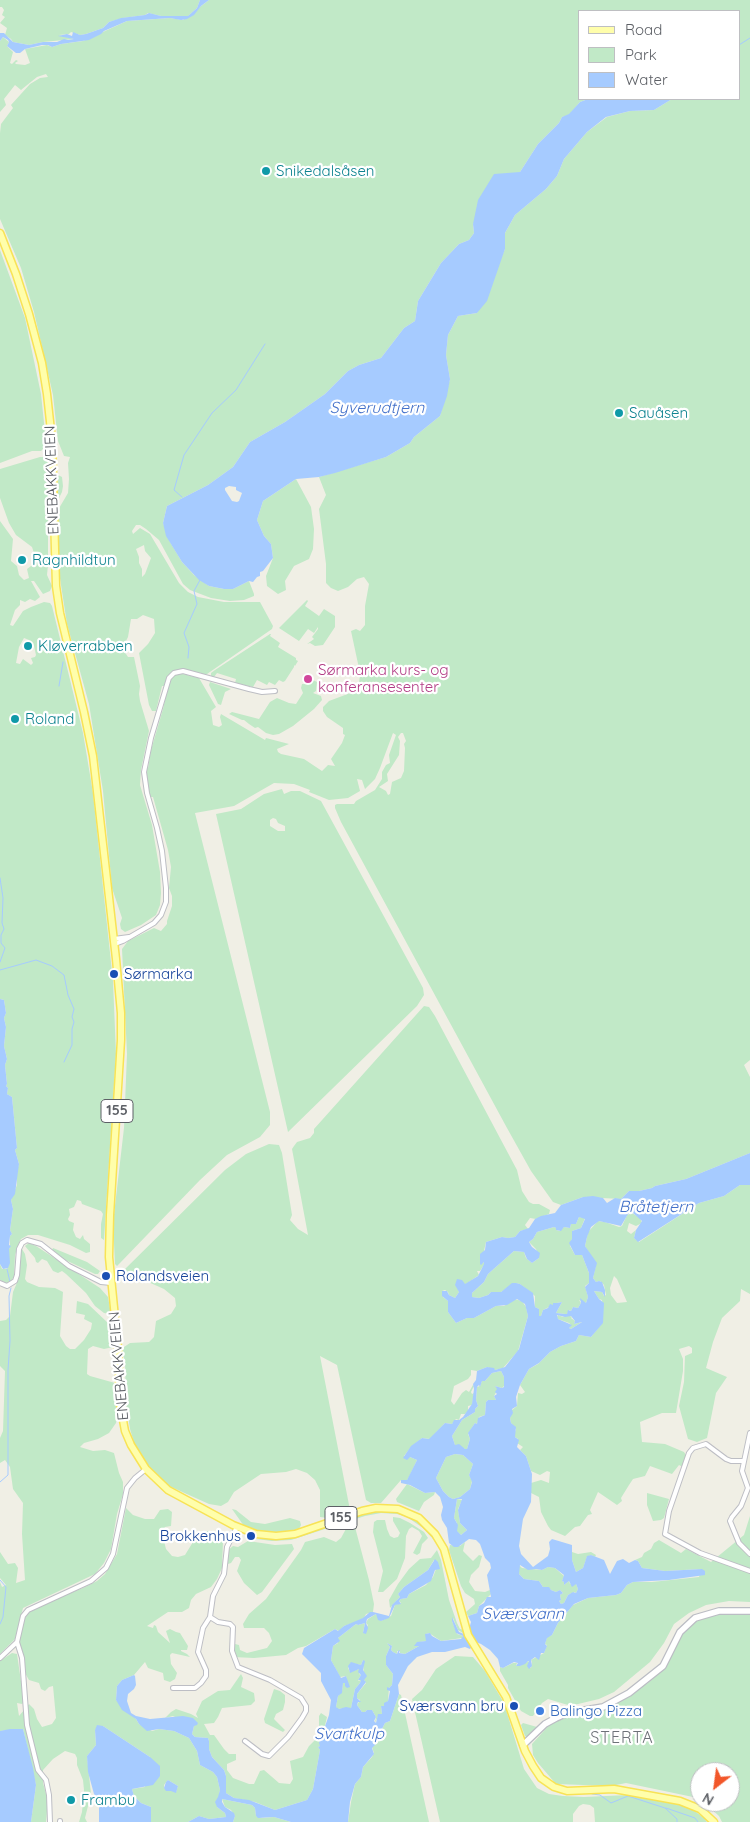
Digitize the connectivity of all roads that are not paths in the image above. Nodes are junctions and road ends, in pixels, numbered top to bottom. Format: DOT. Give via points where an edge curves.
graph roads {
  1 [pos="0,233"];
  2 [pos="274,691"];
  3 [pos="114,941"];
  4 [pos="0,1283"];
  5 [pos="111,1283"];
  6 [pos="750,1432"];
  7 [pos="744,1461"];
  8 [pos="146,1469"];
  9 [pos="237,1527"];
  10 [pos="750,1554"];
  11 [pos="750,1571"];
  12 [pos="750,1611"];
  13 [pos="210,1617"];
  14 [pos="17,1642"];
  15 [pos="0,1658"];
  16 [pos="174,1688"];
  17 [pos="245,1741"];
  18 [pos="523,1745"];
  19 [pos="50,1822"];
  20 [pos="714,1822"];
  1 -- 3 [label="main road, ENEBAKKVEIEN / 155" via="29,314 46,387 52,440 56,586 92,749"];
  2 -- 3 [label="street" via="262,692 183,671 169,678 144,772 146,793 162,851 166,902 154,924"];
  3 -- 5 [label="main road, ENEBAKKVEIEN / 155" via="121,1030 108,1238"];
  4 -- 5 [label="street" via="7,1286 15,1281 19,1249 27,1240 41,1244 70,1266 102,1282"];
  5 -- 8 [label="main road, ENEBAKKVEIEN / 155" via="122,1417 131,1446"];
  6 -- 7 [label="street"];
  7 -- 10 [label="street" via="742,1473 748,1488 730,1522 739,1543"];
  7 -- 11 [label="street" via="726,1459 706,1444 693,1448 669,1511 665,1534 700,1553"];
  8 -- 9 [label="main road, ENEBAKKVEIEN / 155" via="175,1494"];
  8 -- 14 [label="street" via="127,1488 113,1554 106,1568 91,1580 28,1610 20,1625"];
  9 -- 13 [label="street" via="227,1547 224,1574 213,1596"];
  9 -- 18 [label="main road, ENEBAKKVEIEN / 155" via="256,1534 283,1536 371,1509 393,1508 415,1516 432,1530 444,1549 472,1642 506,1697"];
  12 -- 18 [label="main road" via="719,1611 694,1618 680,1632 663,1666 629,1693 603,1707 556,1718"];
  13 -- 16 [label="street" via="203,1628 198,1652 206,1676 195,1688"];
  13 -- 17 [label="street" via="234,1626 232,1651 238,1667 270,1680 301,1698 306,1706 298,1725 269,1756"];
  14 -- 15 [label="street"];
  14 -- 19 [label="street" via="22,1658 27,1725 38,1770 46,1780"];
  18 -- 20 [label="main road, ENEBAKKVEIEN / 155" via="536,1772 554,1787 570,1791 605,1788 677,1800 697,1807"];
}
